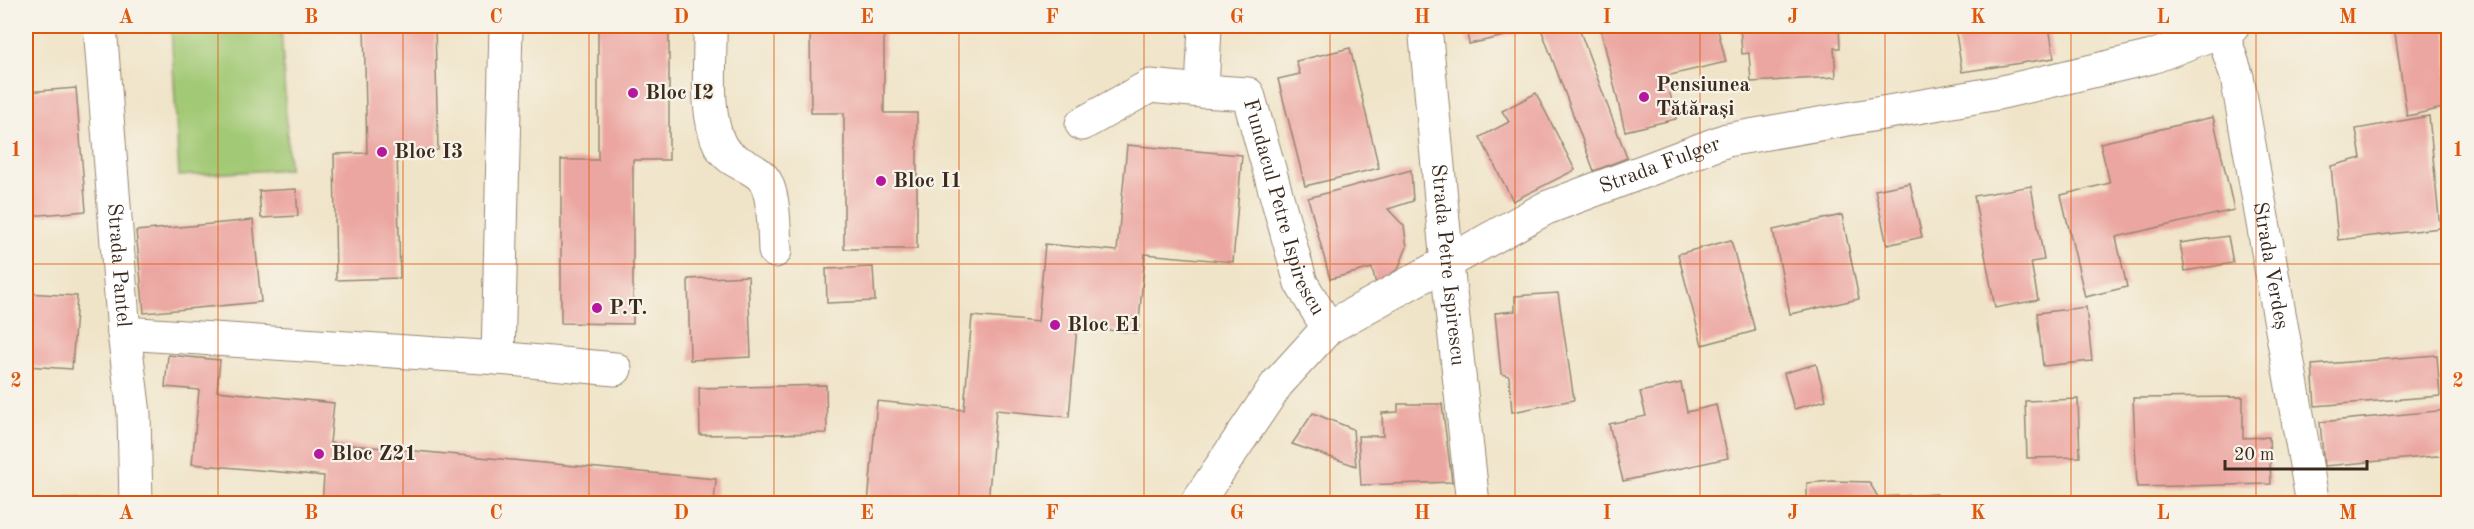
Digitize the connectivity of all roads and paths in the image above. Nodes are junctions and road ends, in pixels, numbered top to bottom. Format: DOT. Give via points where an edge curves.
graph roads {
  1 [pos="100,26"];
  2 [pos="506,26"];
  3 [pos="710,26"];
  4 [pos="1205,26"];
  5 [pos="1425,26"];
  6 [pos="2228,28"];
  7 [pos="1202,91"];
  8 [pos="1083,124"];
  9 [pos="775,251"];
  10 [pos="1447,264"];
  11 [pos="1328,328"];
  12 [pos="124,333"];
  13 [pos="498,358"];
  14 [pos="615,369"];
  15 [pos="136,504"];
  16 [pos="1196,504"];
  17 [pos="1473,504"];
  18 [pos="2313,504"];
  1 -- 12 [label="street, Strada Pantel"];
  2 -- 13 [label="street"];
  3 -- 9 [label="street" via="712,119 728,158 764,179 771,200"];
  4 -- 7 [label="street"];
  5 -- 10 [label="street, Strada Petre Ispirescu"];
  6 -- 10 [label="street, Strada Fulger" via="2152,57 1998,93 1727,140 1546,208"];
  6 -- 18 [label="street, Strada Verdeș"];
  7 -- 8 [label="street, Fundacul Petre Ispirescu" via="1150,86"];
  7 -- 11 [label="street, Fundacul Petre Ispirescu" via="1248,94 1301,283"];
  10 -- 11 [label="street, Strada Fulger"];
  10 -- 17 [label="street, Strada Petre Ispirescu"];
  11 -- 16 [label="street, Strada Fulger" via="1277,384"];
  12 -- 13 [label="street"];
  12 -- 15 [label="street, Strada Pantel" via="134,414"];
  13 -- 14 [label="street"];
}
